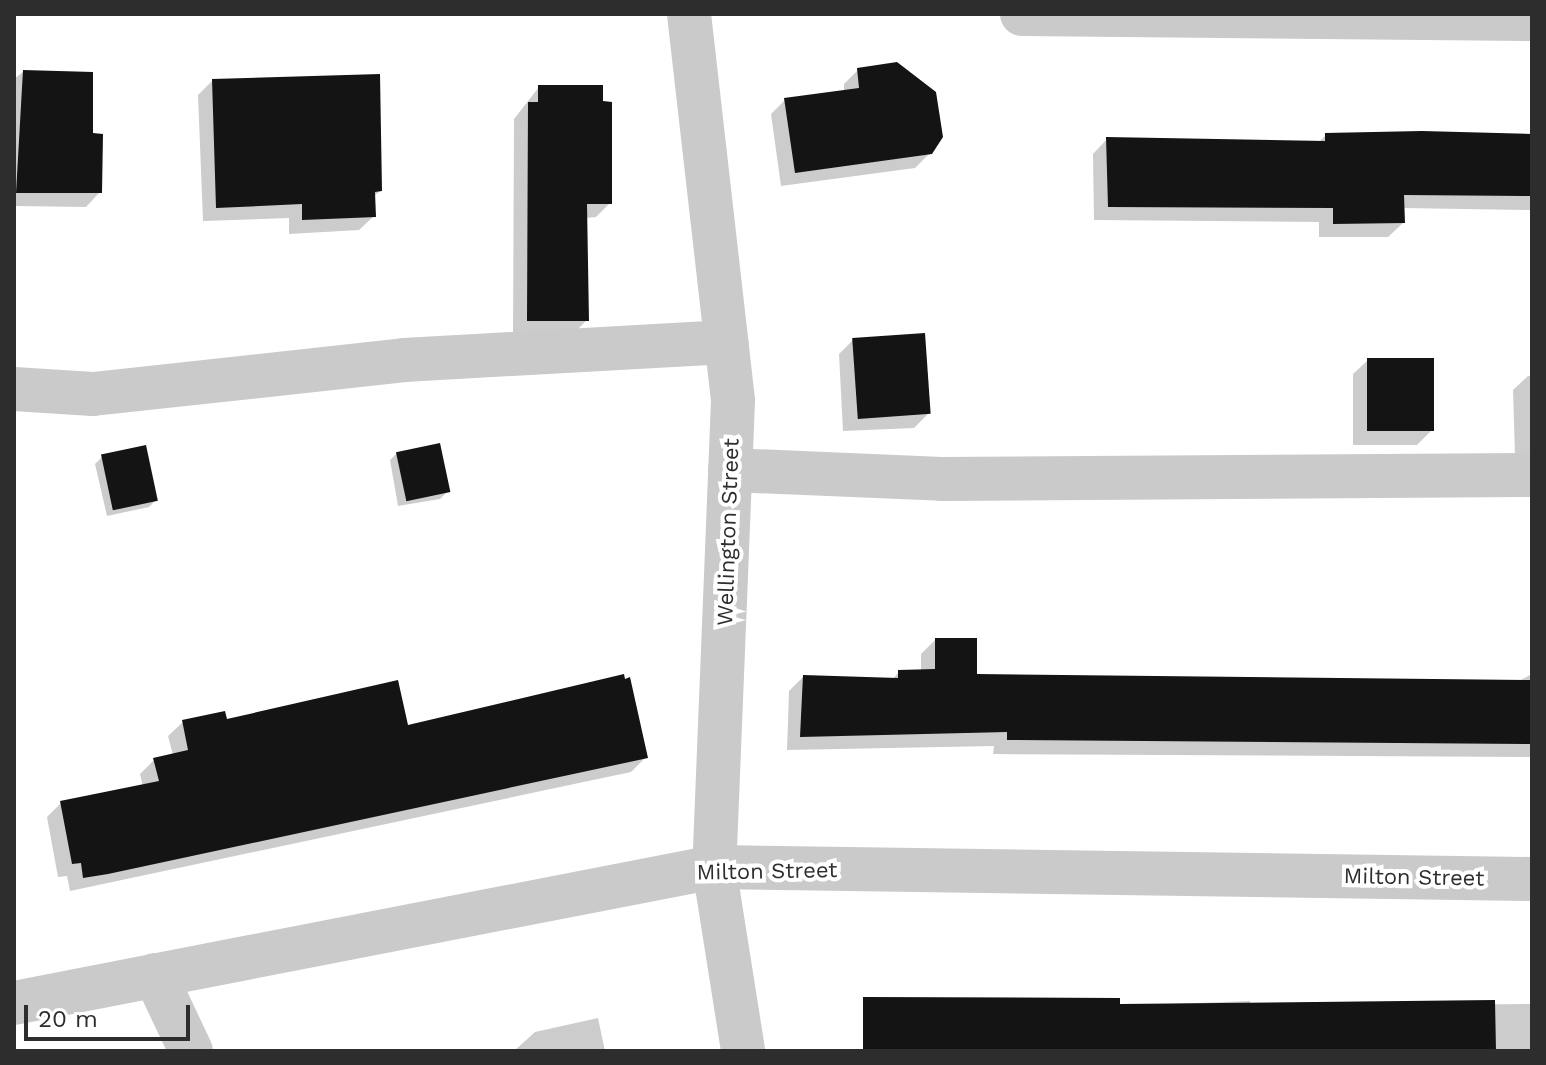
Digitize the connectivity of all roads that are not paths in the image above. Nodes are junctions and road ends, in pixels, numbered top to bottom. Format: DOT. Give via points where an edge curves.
graph roads {
  1 [pos="689,14"];
  2 [pos="1022,14"];
  3 [pos="1532,19"];
  4 [pos="726,342"];
  5 [pos="14,389"];
  6 [pos="730,470"];
  7 [pos="1532,475"];
  8 [pos="714,867"];
  9 [pos="1532,879"];
  10 [pos="155,975"];
  11 [pos="14,1003"];
  12 [pos="191,1051"];
  13 [pos="743,1051"];
  1 -- 4 [label="street, Wellington Street"];
  2 -- 3 [label="street"];
  4 -- 5 [label="street" via="404,360 93,394"];
  4 -- 6 [label="street, Wellington Street" via="733,401"];
  6 -- 7 [label="street" via="942,479"];
  6 -- 8 [label="street, Wellington Street"];
  8 -- 9 [label="street, Milton Street"];
  8 -- 10 [label="street, Milton Street"];
  8 -- 13 [label="street, Wellington Street"];
  10 -- 11 [label="street, Milton Street"];
  10 -- 12 [label="street"];
}
